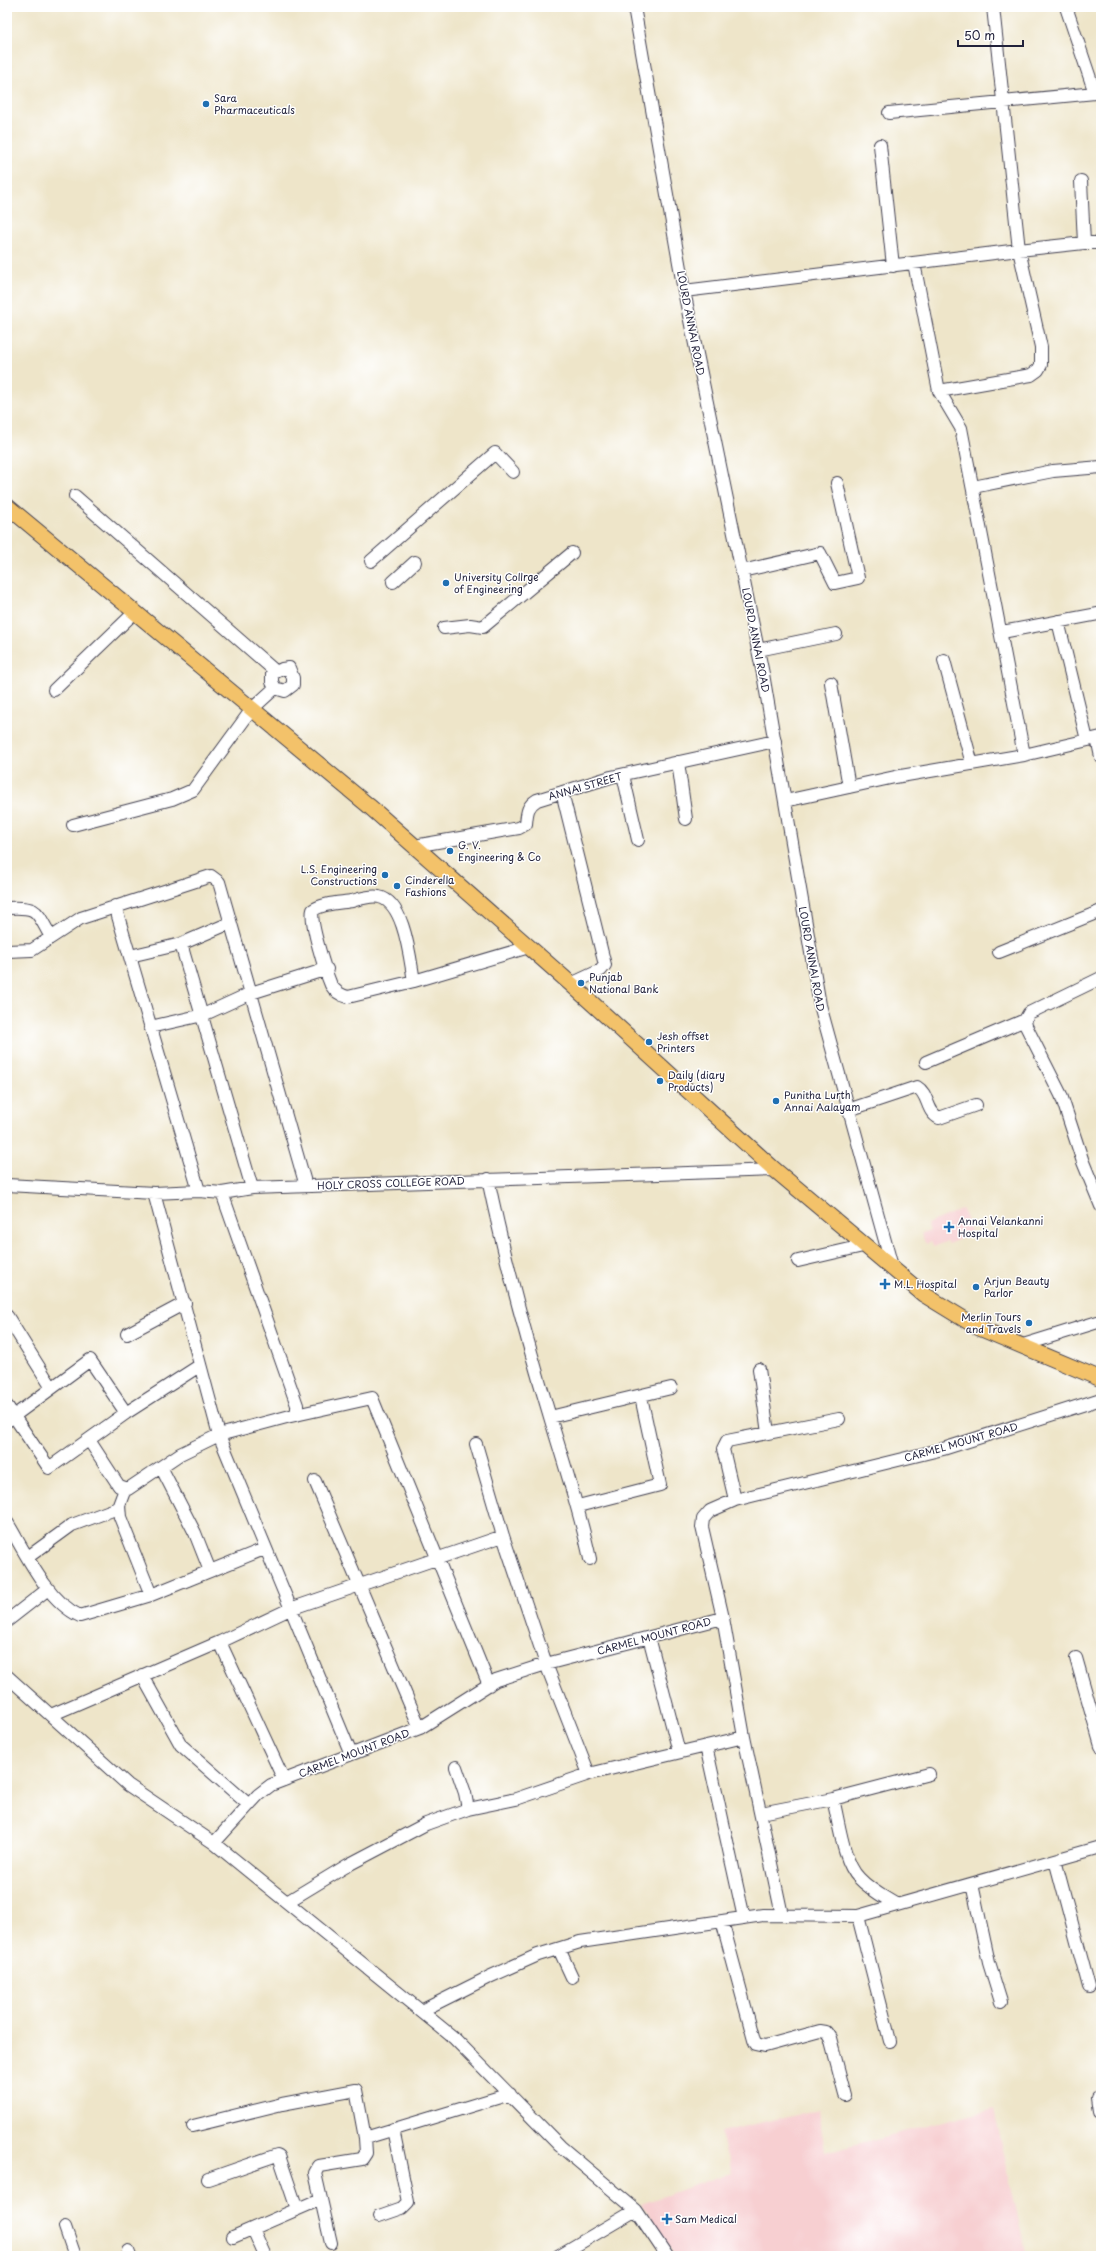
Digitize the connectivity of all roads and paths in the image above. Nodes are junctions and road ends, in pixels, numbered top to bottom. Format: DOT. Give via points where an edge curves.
graph roads {
  1 [pos="634,7"];
  2 [pos="993,7"];
  3 [pos="1066,7"];
  4 [pos="1004,102"];
  5 [pos="888,113"];
  6 [pos="880,145"];
  7 [pos="1081,181"];
  8 [pos="1084,243"];
  9 [pos="1101,243"];
  10 [pos="1019,250"];
  11 [pos="914,263"];
  12 [pos="894,266"];
  13 [pos="684,291"];
  14 [pos="939,391"];
  15 [pos="1101,467"];
  16 [pos="513,472"];
  17 [pos="837,483"];
  18 [pos="973,487"];
  19 [pos="75,496"];
  20 [pos="7,506"];
  21 [pos="572,553"];
  22 [pos="370,561"];
  23 [pos="415,562"];
  24 [pos="742,571"];
  25 [pos="393,582"];
  26 [pos="135,612"];
  27 [pos="1098,614"];
  28 [pos="1058,621"];
  29 [pos="444,628"];
  30 [pos="1002,632"];
  31 [pos="836,634"];
  32 [pos="758,650"];
  33 [pos="944,660"];
  34 [pos="276,671"];
  35 [pos="830,683"];
  36 [pos="275,688"];
  37 [pos="54,690"];
  38 [pos="252,710"];
  39 [pos="1095,738"];
  40 [pos="775,741"];
  41 [pos="1024,755"];
  42 [pos="1101,757"];
  43 [pos="678,762"];
  44 [pos="972,764"];
  45 [pos="623,774"];
  46 [pos="849,787"];
  47 [pos="562,792"];
  48 [pos="785,801"];
  49 [pos="686,819"];
  50 [pos="73,824"];
  51 [pos="638,840"];
  52 [pos="414,846"];
  53 [pos="115,906"];
  54 [pos="7,908"];
  55 [pos="1101,911"];
  56 [pos="230,923"];
  57 [pos="51,937"];
  58 [pos="181,944"];
  59 [pos="529,947"];
  60 [pos="7,951"];
  61 [pos="999,952"];
  62 [pos="130,956"];
  63 [pos="327,969"];
  64 [pos="1101,978"];
  65 [pos="414,981"];
  66 [pos="570,984"];
  67 [pos="250,993"];
  68 [pos="203,1015"];
  69 [pos="1025,1020"];
  70 [pos="150,1027"];
  71 [pos="926,1062"];
  72 [pos="976,1105"];
  73 [pos="848,1110"];
  74 [pos="775,1170"];
  75 [pos="488,1180"];
  76 [pos="7,1185"];
  77 [pos="306,1186"];
  78 [pos="252,1188"];
  79 [pos="199,1191"];
  80 [pos="154,1193"];
  81 [pos="222,1193"];
  82 [pos="1101,1206"];
  83 [pos="863,1246"];
  84 [pos="798,1261"];
  85 [pos="893,1270"];
  86 [pos="185,1303"];
  87 [pos="7,1316"];
  88 [pos="1101,1321"];
  89 [pos="127,1334"];
  90 [pos="1020,1346"];
  91 [pos="199,1366"];
  92 [pos="759,1369"];
  93 [pos="1101,1379"];
  94 [pos="52,1388"];
  95 [pos="671,1388"];
  96 [pos="641,1397"];
  97 [pos="1101,1399"];
  98 [pos="126,1413"];
  99 [pos="9,1414"];
  100 [pos="288,1416"];
  101 [pos="550,1417"];
  102 [pos="839,1419"];
  103 [pos="768,1433"];
  104 [pos="219,1435"];
  105 [pos="89,1440"];
  106 [pos="476,1444"];
  107 [pos="161,1467"];
  108 [pos="315,1481"];
  109 [pos="125,1489"];
  110 [pos="735,1500"];
  111 [pos="578,1506"];
  112 [pos="118,1508"];
  113 [pos="7,1522"];
  114 [pos="503,1536"];
  115 [pos="11,1538"];
  116 [pos="264,1549"];
  117 [pos="28,1557"];
  118 [pos="436,1558"];
  119 [pos="590,1559"];
  120 [pos="210,1571"];
  121 [pos="359,1584"];
  122 [pos="48,1589"];
  123 [pos="151,1595"];
  124 [pos="290,1609"];
  125 [pos="723,1618"];
  126 [pos="7,1620"];
  127 [pos="649,1637"];
  128 [pos="220,1642"];
  129 [pos="1076,1658"];
  130 [pos="546,1664"];
  131 [pos="142,1675"];
  132 [pos="7,1676"];
  133 [pos="489,1685"];
  134 [pos="51,1715"];
  135 [pos="420,1728"];
  136 [pos="744,1737"];
  137 [pos="706,1746"];
  138 [pos="1101,1746"];
  139 [pos="679,1752"];
  140 [pos="351,1754"];
  141 [pos="456,1766"];
  142 [pos="589,1774"];
  143 [pos="929,1774"];
  144 [pos="284,1780"];
  145 [pos="833,1799"];
  146 [pos="249,1805"];
  147 [pos="468,1809"];
  148 [pos="761,1814"];
  149 [pos="214,1843"];
  150 [pos="1101,1847"];
  151 [pos="1055,1860"];
  152 [pos="972,1884"];
  153 [pos="287,1902"];
  154 [pos="897,1905"];
  155 [pos="782,1915"];
  156 [pos="858,1916"];
  157 [pos="744,1918"];
  158 [pos="722,1921"];
  159 [pos="559,1949"];
  160 [pos="572,1977"];
  161 [pos="1089,1987"];
  162 [pos="1001,2002"];
  163 [pos="421,2011"];
  164 [pos="890,2041"];
  165 [pos="510,2094"];
  166 [pos="844,2095"];
  167 [pos="1101,2097"];
  168 [pos="1101,2111"];
  169 [pos="193,2126"];
  170 [pos="393,2129"];
  171 [pos="365,2138"];
  172 [pos="208,2179"];
  173 [pos="321,2199"];
  174 [pos="297,2209"];
  175 [pos="636,2210"];
  176 [pos="379,2216"];
  177 [pos="65,2227"];
  178 [pos="253,2229"];
  179 [pos="233,2237"];
  180 [pos="331,2243"];
  181 [pos="75,2256"];
  182 [pos="265,2256"];
  183 [pos="558,2256"];
  184 [pos="667,2256"];
  1 -- 13 [label="street, LOURD ANNAI ROAD"];
  2 -- 4 [label="street"];
  3 -- 4 [label="street" via="1095,93"];
  4 -- 5 [label="street"];
  4 -- 10 [label="street"];
  6 -- 12 [label="street"];
  7 -- 8 [label="street"];
  8 -- 9 [label="street"];
  8 -- 10 [label="street"];
  10 -- 11 [label="street"];
  10 -- 14 [label="street" via="1041,347 1038,370 1031,375"];
  11 -- 12 [label="street"];
  11 -- 14 [label="street"];
  12 -- 13 [label="street"];
  13 -- 24 [label="street, LOURD ANNAI ROAD"];
  14 -- 18 [label="street" via="961,428"];
  15 -- 18 [label="street" via="1053,471"];
  16 -- 22 [label="street" via="495,453"];
  17 -- 24 [label="street" via="858,578 836,583 820,553"];
  18 -- 30 [label="street"];
  19 -- 34 [label="street"];
  20 -- 26 [label="main road"];
  21 -- 29 [label="street" via="483,627 470,625"];
  23 -- 25 [label="street"];
  24 -- 32 [label="street, LOURD ANNAI ROAD"];
  26 -- 37 [label="street"];
  26 -- 38 [label="main road"];
  27 -- 28 [label="street"];
  28 -- 30 [label="street"];
  28 -- 39 [label="street"];
  30 -- 41 [label="street"];
  31 -- 32 [label="street"];
  32 -- 40 [label="street, LOURD ANNAI ROAD"];
  33 -- 44 [label="street"];
  34 -- 36 [label="street" via="272,677"];
  34 -- 36 [label="street" via="289,668 293,678 290,689 285,691"];
  35 -- 46 [label="street"];
  36 -- 38 [label="street"];
  38 -- 50 [label="street" via="193,790 172,799"];
  38 -- 52 [label="main road"];
  39 -- 41 [label="street"];
  39 -- 42 [label="street"];
  40 -- 43 [label="street, ANNAI STREET"];
  40 -- 48 [label="street, LOURD ANNAI ROAD"];
  41 -- 44 [label="street"];
  43 -- 45 [label="street, ANNAI STREET"];
  43 -- 49 [label="street"];
  44 -- 46 [label="street"];
  45 -- 47 [label="street, ANNAI STREET"];
  45 -- 51 [label="street"];
  46 -- 48 [label="street"];
  47 -- 52 [label="street, ANNAI STREET" via="531,803 526,824 519,828"];
  47 -- 66 [label="street" via="605,965 601,970"];
  48 -- 73 [label="street, LOURD ANNAI ROAD" via="820,1005"];
  52 -- 59 [label="main road"];
  53 -- 56 [label="street" via="211,876 219,882"];
  53 -- 57 [label="street" via="81,918"];
  53 -- 62 [label="street"];
  54 -- 57 [label="street" via="28,907 37,912"];
  55 -- 61 [label="street"];
  56 -- 58 [label="street"];
  56 -- 67 [label="street"];
  57 -- 60 [label="street" via="32,950"];
  58 -- 62 [label="street"];
  58 -- 68 [label="street"];
  59 -- 65 [label="street"];
  59 -- 66 [label="main road"];
  62 -- 70 [label="street"];
  63 -- 65 [label="street" via="332,985 339,995 348,997"];
  63 -- 65 [label="street" via="313,924 313,910 320,906 379,897 397,912 403,924"];
  63 -- 67 [label="street"];
  64 -- 69 [label="street" via="1028,1013"];
  66 -- 74 [label="main road"];
  67 -- 68 [label="street"];
  67 -- 77 [label="street"];
  68 -- 70 [label="street"];
  68 -- 78 [label="street"];
  69 -- 71 [label="street"];
  69 -- 82 [label="street" via="1061,1095 1083,1162"];
  70 -- 79 [label="street"];
  72 -- 73 [label="street" via="939,1118 932,1112 917,1087"];
  73 -- 85 [label="street, LOURD ANNAI ROAD"];
  74 -- 75 [label="street, HOLY CROSS COLLEGE ROAD"];
  74 -- 83 [label="main road"];
  75 -- 77 [label="street, HOLY CROSS COLLEGE ROAD"];
  75 -- 101 [label="street" via="503,1252"];
  76 -- 80 [label="street, HOLY CROSS COLLEGE ROAD"];
  77 -- 78 [label="street, HOLY CROSS COLLEGE ROAD"];
  78 -- 81 [label="street, HOLY CROSS COLLEGE ROAD"];
  79 -- 80 [label="street, HOLY CROSS COLLEGE ROAD"];
  79 -- 81 [label="street, HOLY CROSS COLLEGE ROAD"];
  80 -- 86 [label="street"];
  81 -- 100 [label="street" via="296,1405 297,1411"];
  83 -- 84 [label="street"];
  83 -- 85 [label="main road"];
  85 -- 90 [label="main road" via="923,1294 977,1327"];
  86 -- 89 [label="street"];
  86 -- 91 [label="street"];
  87 -- 94 [label="street"];
  88 -- 90 [label="street"];
  90 -- 93 [label="main road"];
  91 -- 98 [label="street"];
  91 -- 104 [label="street"];
  92 -- 103 [label="street"];
  94 -- 98 [label="street" via="90,1360"];
  94 -- 99 [label="street"];
  95 -- 96 [label="street"];
  96 -- 101 [label="street"];
  96 -- 111 [label="street" via="660,1484"];
  97 -- 110 [label="street, CARMEL MOUNT ROAD" via="943,1449"];
  98 -- 105 [label="street"];
  99 -- 105 [label="street" via="49,1468"];
  100 -- 104 [label="street"];
  100 -- 118 [label="street" via="372,1398"];
  101 -- 111 [label="street"];
  102 -- 103 [label="street"];
  103 -- 110 [label="street" via="730,1440 724,1446"];
  104 -- 107 [label="street" via="180,1454"];
  104 -- 116 [label="street"];
  105 -- 109 [label="street" via="119,1486"];
  106 -- 114 [label="street"];
  107 -- 109 [label="street"];
  107 -- 120 [label="street" via="195,1533"];
  108 -- 121 [label="street"];
  109 -- 112 [label="street"];
  110 -- 125 [label="street, CARMEL MOUNT ROAD" via="710,1511 702,1522"];
  111 -- 119 [label="street"];
  112 -- 117 [label="street" via="72,1525"];
  112 -- 123 [label="street"];
  113 -- 115 [label="street"];
  114 -- 118 [label="street"];
  114 -- 130 [label="street"];
  115 -- 117 [label="street"];
  116 -- 120 [label="street"];
  116 -- 124 [label="street"];
  117 -- 122 [label="street"];
  118 -- 121 [label="street"];
  118 -- 133 [label="street"];
  120 -- 123 [label="street"];
  121 -- 124 [label="street"];
  121 -- 135 [label="street"];
  122 -- 123 [label="street" via="80,1616"];
  122 -- 126 [label="street"];
  124 -- 128 [label="street"];
  124 -- 140 [label="street"];
  125 -- 127 [label="street, CARMEL MOUNT ROAD"];
  125 -- 136 [label="street"];
  127 -- 130 [label="street, CARMEL MOUNT ROAD"];
  127 -- 139 [label="street"];
  128 -- 131 [label="street"];
  128 -- 144 [label="street"];
  129 -- 138 [label="street"];
  130 -- 133 [label="street, CARMEL MOUNT ROAD" via="496,1680"];
  130 -- 142 [label="street"];
  131 -- 134 [label="street"];
  131 -- 146 [label="street" via="180,1745"];
  132 -- 134 [label="street"];
  133 -- 135 [label="street, CARMEL MOUNT ROAD"];
  134 -- 149 [label="street" via="128,1784"];
  135 -- 140 [label="street, CARMEL MOUNT ROAD"];
  136 -- 137 [label="street"];
  136 -- 148 [label="street"];
  137 -- 139 [label="street"];
  137 -- 157 [label="street"];
  139 -- 142 [label="street"];
  140 -- 144 [label="street, CARMEL MOUNT ROAD"];
  141 -- 147 [label="street"];
  142 -- 147 [label="street" via="516,1799"];
  143 -- 145 [label="street"];
  144 -- 146 [label="street, CARMEL MOUNT ROAD" via="271,1785"];
  145 -- 148 [label="street"];
  145 -- 154 [label="street" via="849,1863 874,1892"];
  146 -- 149 [label="street, CARMEL MOUNT ROAD"];
  147 -- 153 [label="street" via="426,1824 348,1865"];
  148 -- 155 [label="street"];
  149 -- 153 [label="street"];
  150 -- 151 [label="street"];
  151 -- 152 [label="street"];
  151 -- 161 [label="street"];
  152 -- 154 [label="street"];
  152 -- 162 [label="street" via="989,1963"];
  153 -- 163 [label="street"];
  154 -- 156 [label="street"];
  155 -- 156 [label="street"];
  155 -- 157 [label="street"];
  156 -- 164 [label="street"];
  157 -- 158 [label="street"];
  158 -- 159 [label="street" via="620,1934"];
  158 -- 166 [label="street" via="756,2044 765,2046 820,2031 826,2032 830,2038"];
  159 -- 160 [label="street"];
  159 -- 163 [label="street" via="489,1977"];
  163 -- 165 [label="street" via="454,2038"];
  165 -- 170 [label="street"];
  165 -- 175 [label="street" via="560,2146"];
  167 -- 168 [label="street"];
  169 -- 171 [label="street" via="282,2104 356,2090"];
  170 -- 171 [label="street"];
  170 -- 176 [label="street" via="408,2202 402,2208"];
  171 -- 173 [label="street" via="366,2154 362,2159 319,2166 316,2169"];
  172 -- 174 [label="street" via="277,2155"];
  173 -- 174 [label="street"];
  173 -- 180 [label="street"];
  174 -- 178 [label="street"];
  175 -- 183 [label="street"];
  175 -- 184 [label="street"];
  177 -- 181 [label="street"];
  178 -- 179 [label="street"];
  178 -- 182 [label="street"];
}
